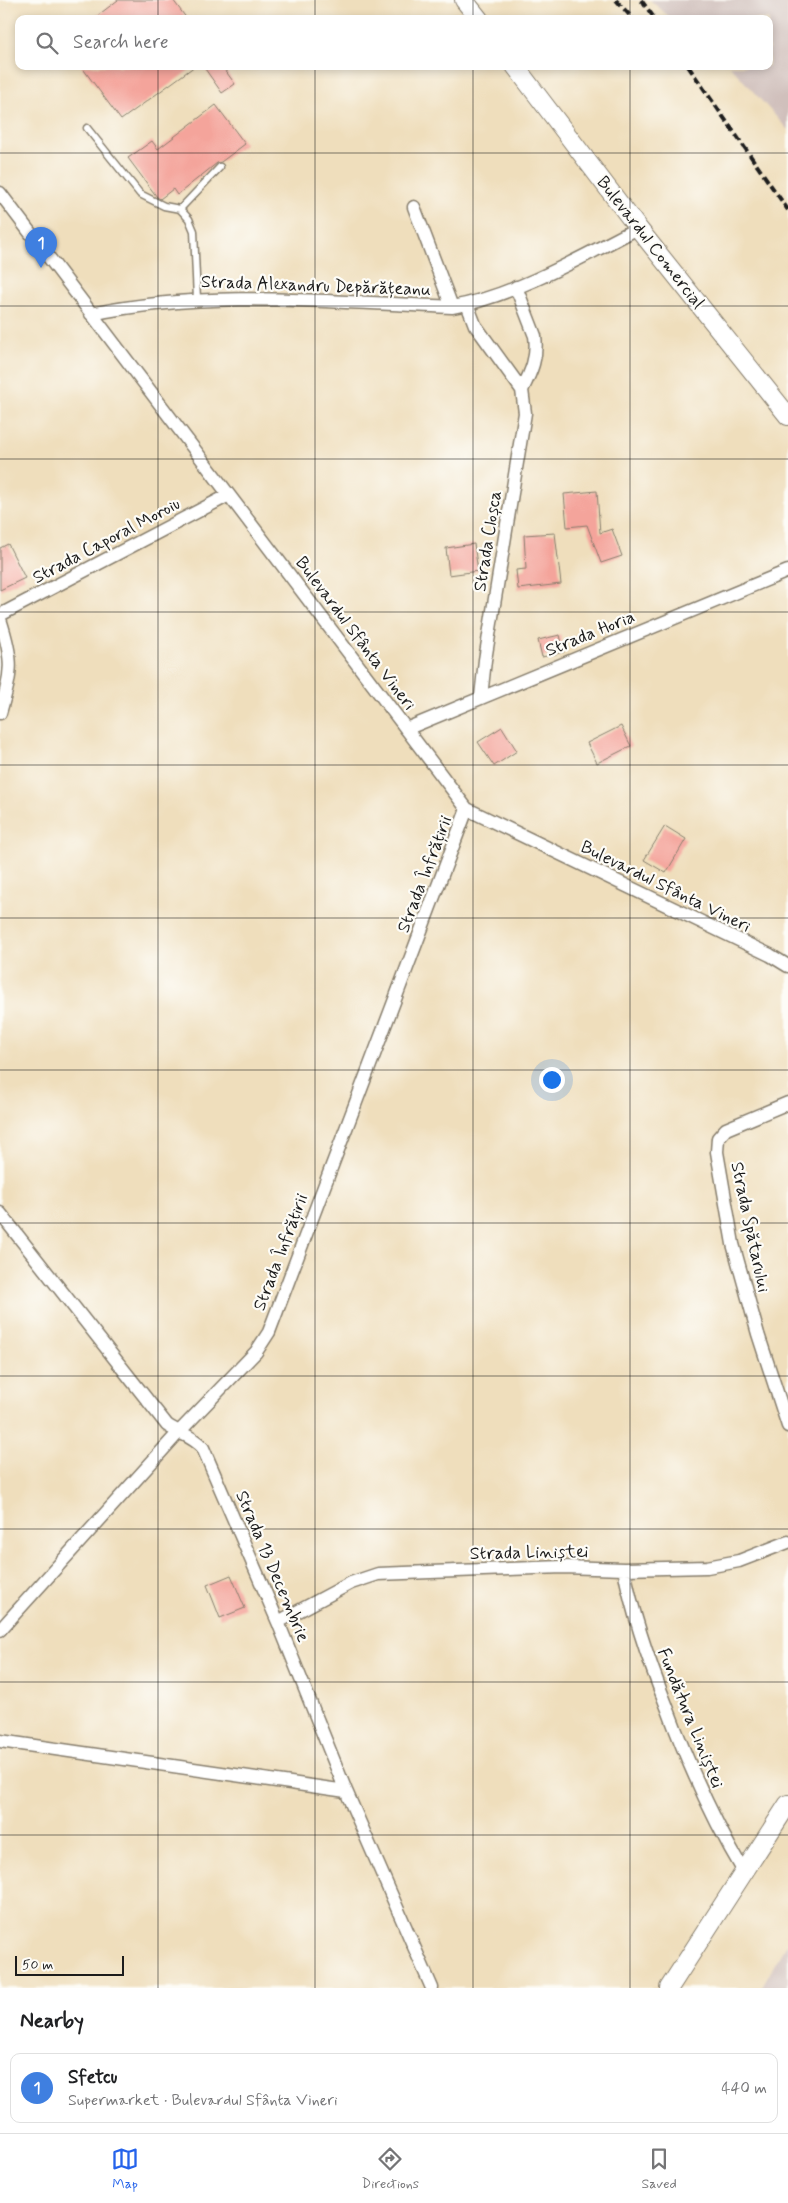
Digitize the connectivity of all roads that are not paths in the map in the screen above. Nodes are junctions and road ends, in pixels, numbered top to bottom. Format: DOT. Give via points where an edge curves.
graph roads {
  1 [pos="464,0"];
  2 [pos="476,15"];
  3 [pos="518,70"];
  4 [pos="87,128"];
  5 [pos="220,167"];
  6 [pos="0,194"];
  7 [pos="414,206"];
  8 [pos="180,209"];
  9 [pos="638,228"];
  10 [pos="516,288"];
  11 [pos="197,299"];
  12 [pos="467,304"];
  13 [pos="452,307"];
  14 [pos="91,314"];
  15 [pos="522,390"];
  16 [pos="788,416"];
  17 [pos="229,495"];
  18 [pos="788,571"];
  19 [pos="0,615"];
  20 [pos="0,619"];
  21 [pos="481,697"];
  22 [pos="0,714"];
  23 [pos="406,729"];
  24 [pos="467,809"];
  25 [pos="788,966"];
  26 [pos="788,1103"];
  27 [pos="0,1213"];
  28 [pos="788,1426"];
  29 [pos="178,1433"];
  30 [pos="788,1542"];
  31 [pos="624,1569"];
  32 [pos="278,1622"];
  33 [pos="0,1630"];
  34 [pos="0,1741"];
  35 [pos="346,1790"];
  36 [pos="788,1804"];
  37 [pos="744,1872"];
  38 [pos="432,1988"];
  39 [pos="669,1988"];
  1 -- 2 [label="main road"];
  3 -- 9 [label="main road, Bulevardul Comercial"];
  4 -- 8 [label="lane" via="140,194 164,206"];
  5 -- 8 [label="lane"];
  6 -- 14 [label="street, Bulevardul Sfânta Vineri"];
  7 -- 13 [label="street, Strada Alexandru Depărățeanu"];
  8 -- 11 [label="lane" via="194,231"];
  9 -- 10 [label="street, Strada Alexandru Depărățeanu"];
  9 -- 16 [label="main road, Bulevardul Comercial"];
  10 -- 12 [label="street, Strada Alexandru Depărățeanu"];
  10 -- 15 [label="street" via="536,344 532,370"];
  11 -- 13 [label="street, Strada Alexandru Depărățeanu" via="278,298"];
  11 -- 14 [label="street, Strada Alexandru Depărățeanu" via="133,305"];
  12 -- 13 [label="street, Strada Alexandru Depărățeanu"];
  12 -- 15 [label="street, Strada Cloșca" via="475,325"];
  14 -- 17 [label="street, Bulevardul Sfânta Vineri"];
  15 -- 21 [label="street, Strada Cloșca" via="525,413"];
  17 -- 19 [label="street, Strada Caporal Moroiu"];
  17 -- 23 [label="street, Bulevardul Sfânta Vineri"];
  18 -- 21 [label="street, Strada Horia"];
  20 -- 22 [label="street" via="12,663"];
  21 -- 23 [label="street, Strada Horia"];
  23 -- 24 [label="street, Bulevardul Sfânta Vineri"];
  24 -- 25 [label="street, Bulevardul Sfânta Vineri"];
  24 -- 29 [label="street, Strada Înfrățirii" via="269,1332 256,1352"];
  26 -- 28 [label="street, Strada Spătarului" via="726,1129 718,1138 733,1244"];
  27 -- 29 [label="street, Strada 13 Decembrie" via="157,1412"];
  29 -- 32 [label="street, Strada 13 Decembrie" via="197,1440 204,1448"];
  29 -- 33 [label="street, Strada Înfrățirii"];
  30 -- 31 [label="street, Strada Liniștei" via="739,1561 707,1568"];
  31 -- 32 [label="street, Strada Liniștei" via="537,1568 378,1574 351,1584"];
  31 -- 37 [label="street, Fundătura Liniștei" via="645,1652 678,1737 720,1833"];
  32 -- 35 [label="street, Strada 13 Decembrie"];
  34 -- 35 [label="street"];
  35 -- 38 [label="street, Strada 13 Decembrie"];
  36 -- 37 [label="main road"];
  37 -- 39 [label="main road"];
}
